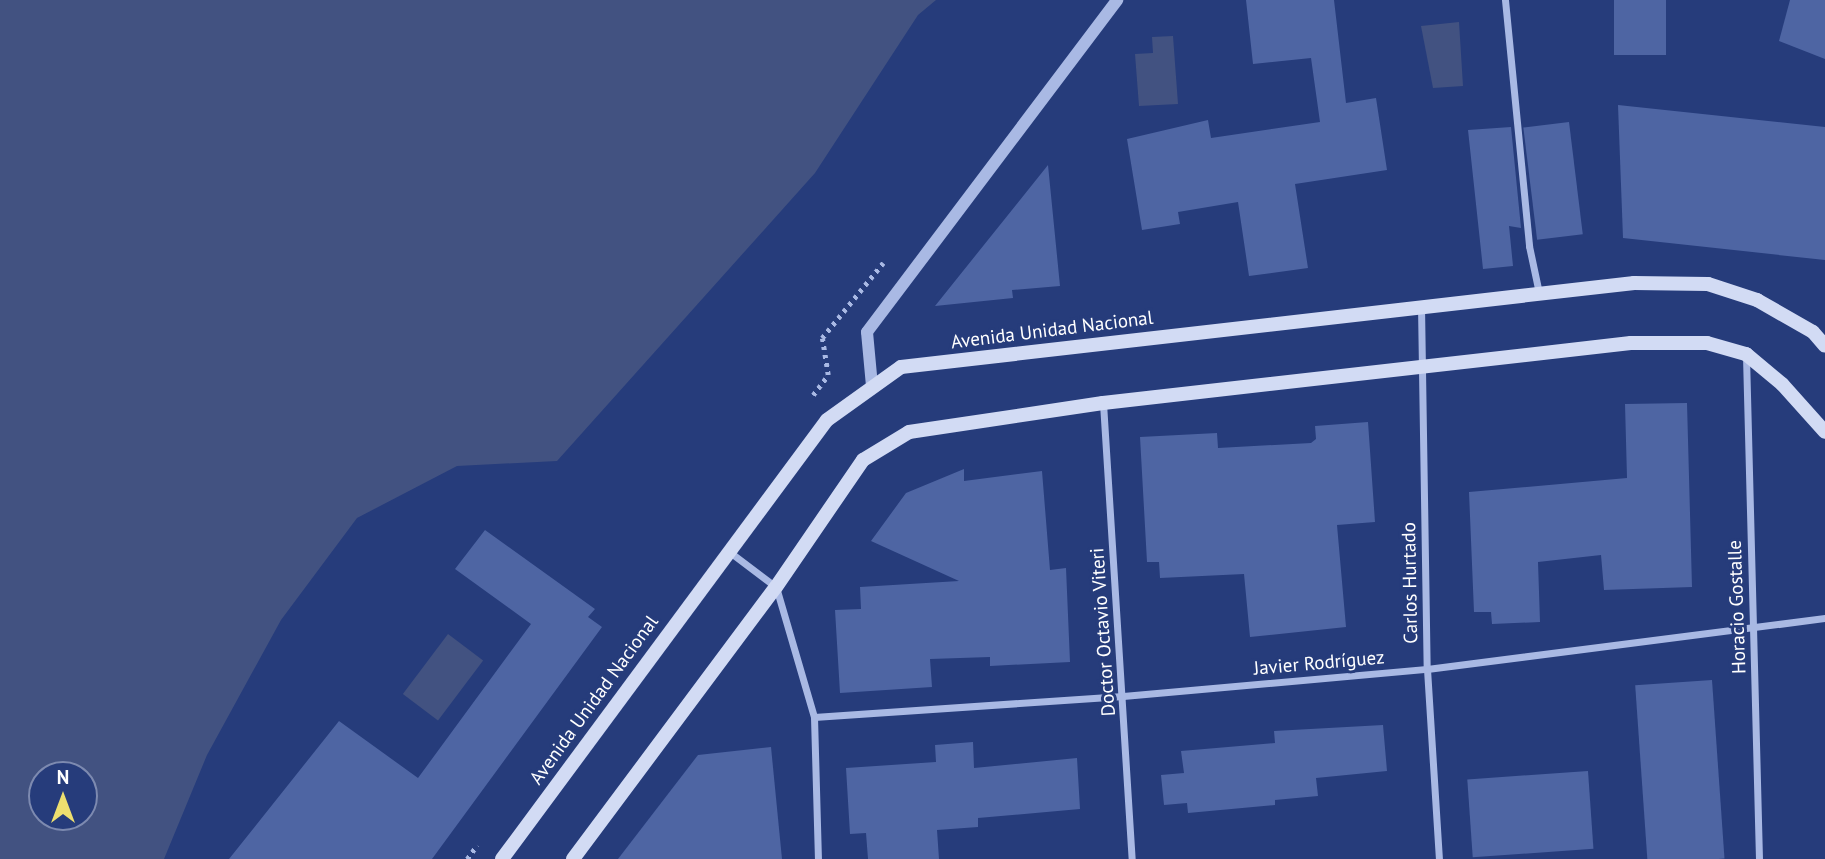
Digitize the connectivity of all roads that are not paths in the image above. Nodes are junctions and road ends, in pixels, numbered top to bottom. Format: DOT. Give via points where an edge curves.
graph roads {
  1 [pos="1117,0"];
  2 [pos="1506,0"];
  3 [pos="1539,293"];
  4 [pos="1421,306"];
  5 [pos="1825,346"];
  6 [pos="1746,354"];
  7 [pos="1424,368"];
  8 [pos="872,386"];
  9 [pos="1103,403"];
  10 [pos="1825,432"];
  11 [pos="727,550"];
  12 [pos="776,587"];
  13 [pos="1825,618"];
  14 [pos="1753,630"];
  15 [pos="1427,669"];
  16 [pos="1124,696"];
  17 [pos="814,717"];
  18 [pos="502,859"];
  19 [pos="573,859"];
  20 [pos="818,859"];
  21 [pos="1132,859"];
  22 [pos="1439,859"];
  23 [pos="1759,859"];
  1 -- 8 [label="street" via="867,332"];
  2 -- 3 [label="street" via="1528,246"];
  3 -- 4 [label="main road, Avenida Unidad Nacional"];
  3 -- 5 [label="main road, Avenida Unidad Nacional" via="1634,283 1708,284 1757,300 1813,332"];
  4 -- 7 [label="street, Carlos Hurtado"];
  4 -- 8 [label="main road, Avenida Unidad Nacional" via="901,367"];
  6 -- 7 [label="main road" via="1707,343 1631,343"];
  6 -- 10 [label="main road" via="1782,384"];
  6 -- 14 [label="street, Horacio Gostalle"];
  7 -- 9 [label="main road"];
  7 -- 15 [label="street, Carlos Hurtado"];
  8 -- 11 [label="main road, Avenida Unidad Nacional" via="827,420"];
  9 -- 12 [label="main road" via="909,432 863,460"];
  9 -- 16 [label="street, Doctor Octavio Viteri"];
  11 -- 12 [label="street"];
  11 -- 18 [label="main road, Avenida Unidad Nacional"];
  12 -- 17 [label="street"];
  12 -- 19 [label="main road"];
  13 -- 14 [label="street, Javier Rodríguez"];
  14 -- 15 [label="street, Javier Rodríguez"];
  14 -- 23 [label="street, Horacio Gostalle"];
  15 -- 16 [label="street, Javier Rodríguez"];
  15 -- 22 [label="street, Carlos Hurtado"];
  16 -- 17 [label="street, Javier Rodríguez"];
  16 -- 21 [label="street, Doctor Octavio Viteri"];
  17 -- 20 [label="street"];
}
